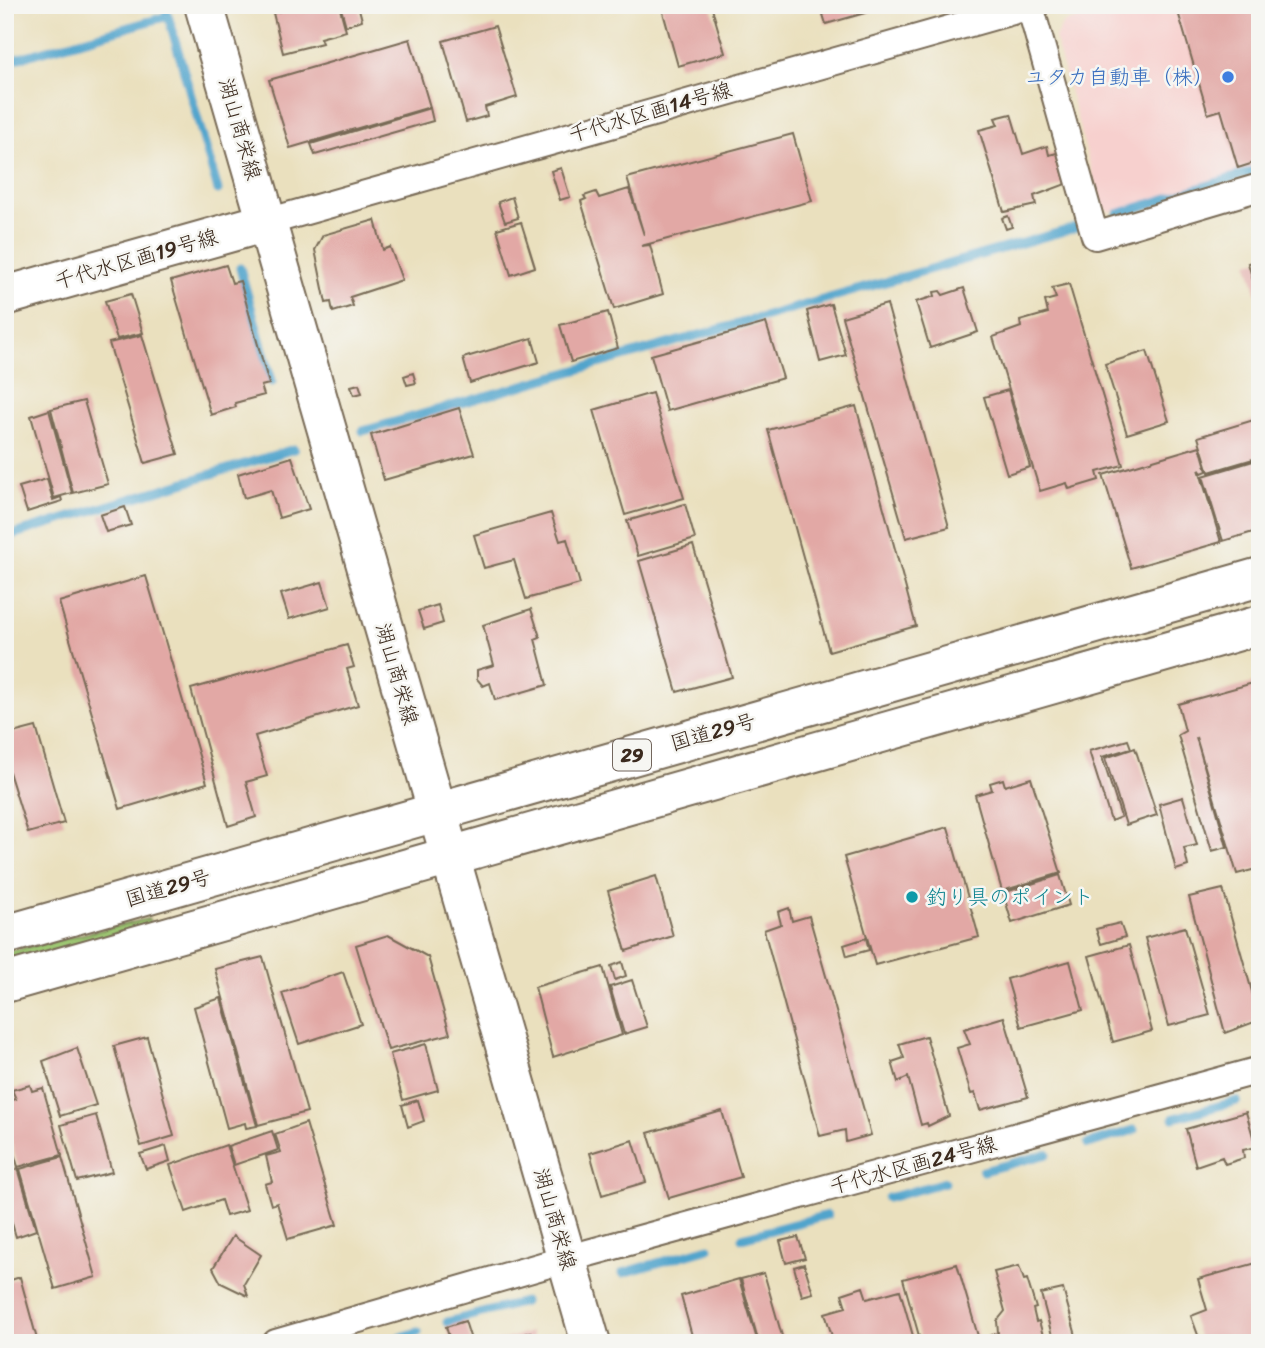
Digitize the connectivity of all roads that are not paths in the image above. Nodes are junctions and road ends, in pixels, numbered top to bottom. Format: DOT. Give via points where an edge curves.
graph roads {
  1 [pos="204,5"];
  2 [pos="1032,6"];
  3 [pos="1260,187"];
  4 [pos="267,222"];
  5 [pos="5,296"];
  6 [pos="1260,577"];
  7 [pos="1260,625"];
  8 [pos="437,811"];
  9 [pos="450,856"];
  10 [pos="5,934"];
  11 [pos="5,983"];
  12 [pos="1260,1070"];
  13 [pos="566,1259"];
  14 [pos="276,1343"];
  15 [pos="591,1343"];
  1 -- 4 [label="main road, 湖山商栄線"];
  2 -- 3 [label="street" via="1095,236"];
  2 -- 4 [label="street, 千代水区画14号線"];
  4 -- 5 [label="main road, 千代水区画19号線"];
  4 -- 8 [label="main road, 湖山商栄線"];
  6 -- 8 [label="main road, 国道29号 / 29"];
  7 -- 9 [label="main road, 29"];
  8 -- 9 [label="main road, 湖山商栄線"];
  8 -- 10 [label="main road, 国道29号 / 29"];
  9 -- 11 [label="main road, 29"];
  9 -- 13 [label="main road, 湖山商栄線"];
  12 -- 13 [label="street, 千代水区画24号線"];
  13 -- 14 [label="street, 千代水区画24号線"];
  13 -- 15 [label="main road, 湖山商栄線"];
}
